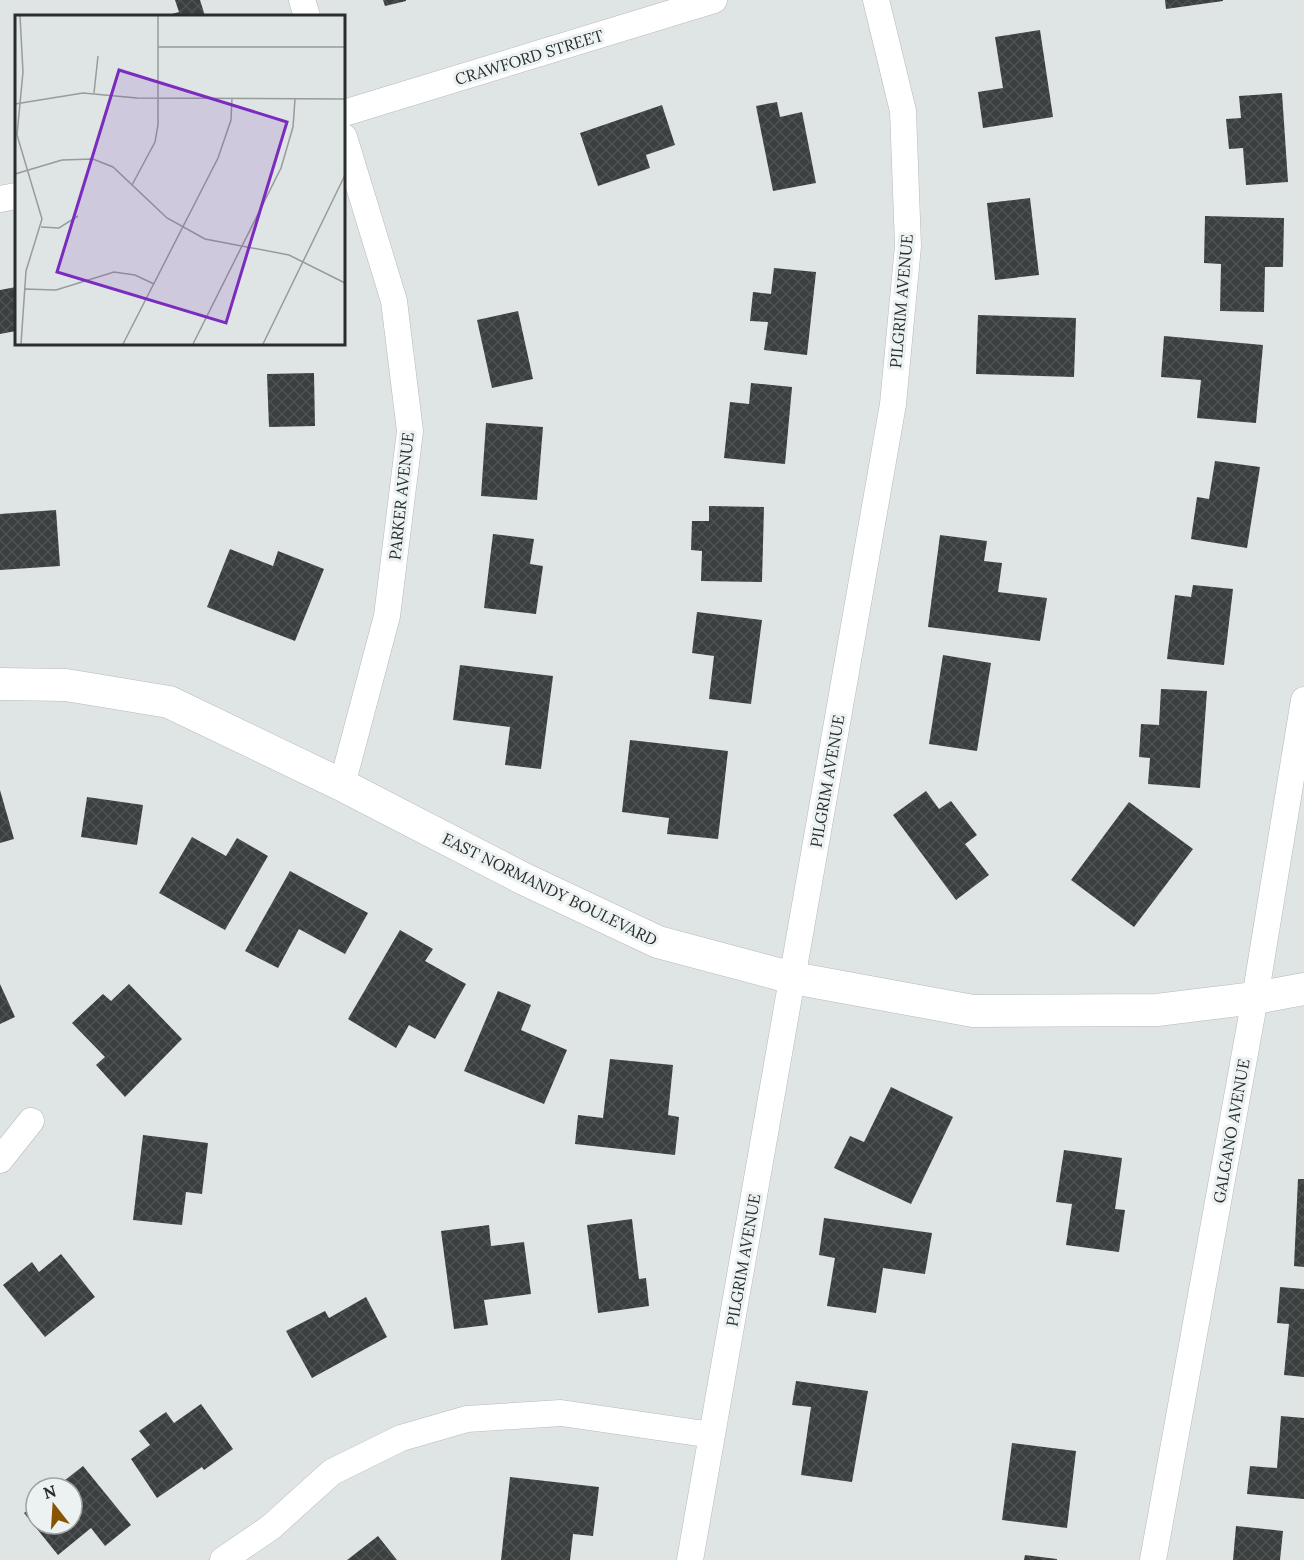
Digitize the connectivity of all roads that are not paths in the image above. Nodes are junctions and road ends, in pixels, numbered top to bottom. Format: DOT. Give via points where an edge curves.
graph roads {
  1 [pos="302,0"];
  2 [pos="714,0"];
  3 [pos="876,0"];
  4 [pos="307,15"];
  5 [pos="345,113"];
  6 [pos="345,140"];
  7 [pos="15,196"];
  8 [pos="0,199"];
  9 [pos="0,684"];
  10 [pos="1304,700"];
  11 [pos="342,785"];
  12 [pos="793,978"];
  13 [pos="1304,989"];
  14 [pos="1255,998"];
  15 [pos="31,1121"];
  16 [pos="0,1160"];
  17 [pos="712,1436"];
  18 [pos="223,1560"];
  19 [pos="690,1560"];
  20 [pos="1153,1560"];
  1 -- 4 [label="street"];
  2 -- 5 [label="street, CRAWFORD STREET"];
  3 -- 12 [label="street, PILGRIM AVENUE" via="903,111 908,246 893,404"];
  6 -- 11 [label="street, PARKER AVENUE" via="394,301 410,431 387,616"];
  7 -- 8 [label="street"];
  9 -- 11 [label="street, EAST NORMANDY BOULEVARD" via="66,685 169,702"];
  10 -- 14 [label="street, GALGANO AVENUE"];
  11 -- 12 [label="street, EAST NORMANDY BOULEVARD" via="524,879 658,942"];
  12 -- 14 [label="street, EAST NORMANDY BOULEVARD" via="973,1011 1157,1010"];
  12 -- 17 [label="street, PILGRIM AVENUE"];
  13 -- 14 [label="street, EAST NORMANDY BOULEVARD"];
  14 -- 20 [label="street, GALGANO AVENUE"];
  15 -- 16 [label="street"];
  17 -- 18 [label="street" via="561,1413 467,1419 401,1438 332,1472 271,1527"];
  17 -- 19 [label="street, PILGRIM AVENUE"];
}
